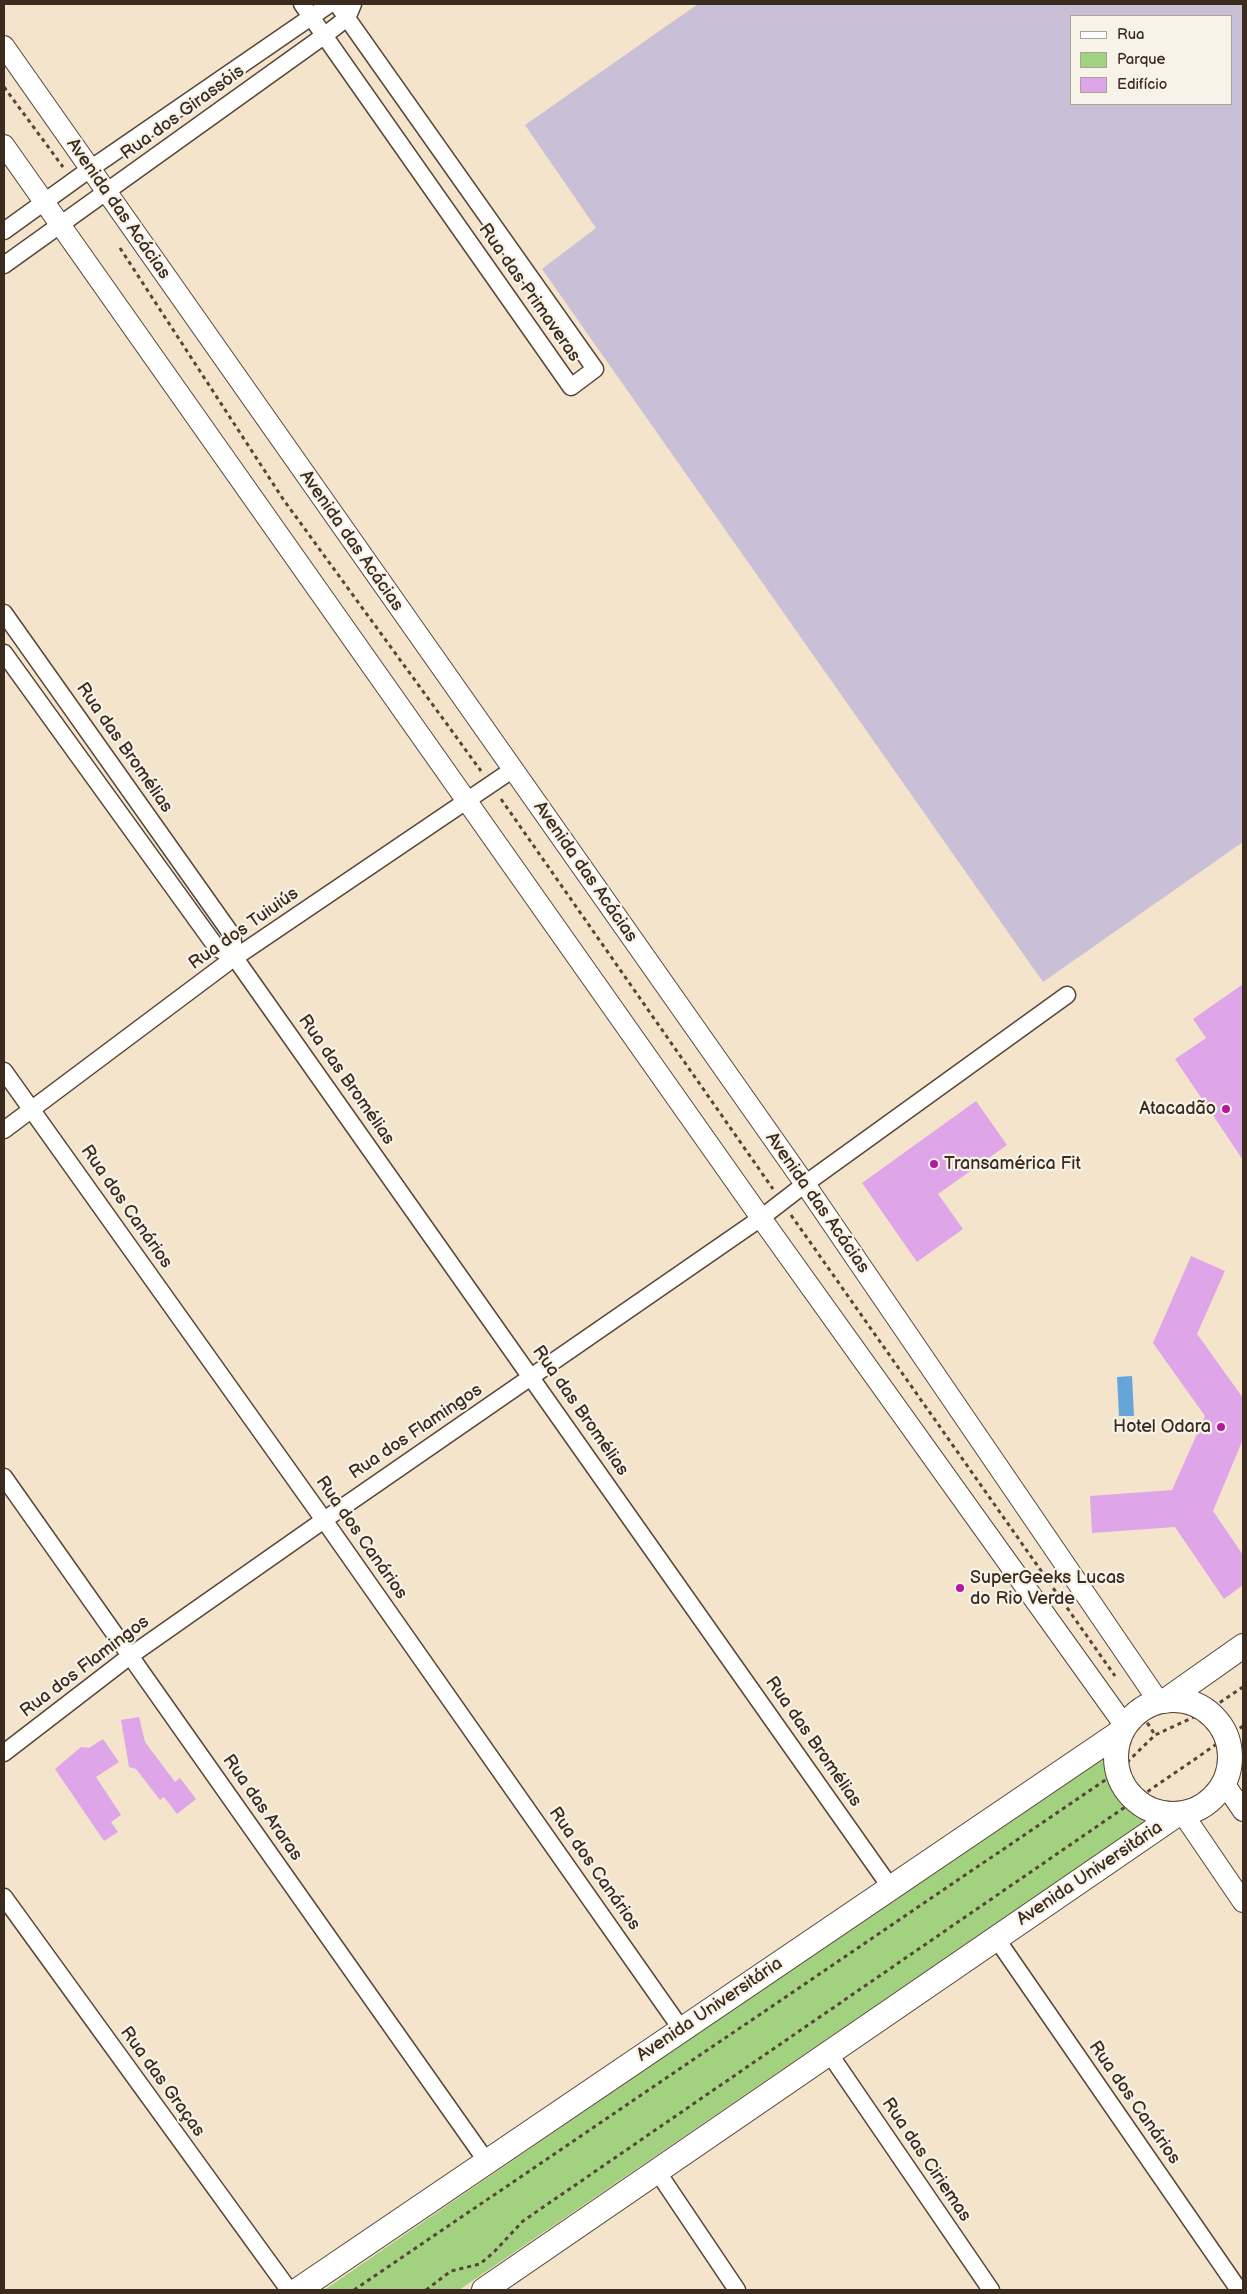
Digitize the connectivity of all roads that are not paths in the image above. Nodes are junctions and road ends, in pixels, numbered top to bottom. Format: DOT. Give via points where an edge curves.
graph roads {
  1 [pos="330,4"];
  2 [pos="337,4"];
  3 [pos="307,10"];
  4 [pos="350,11"];
  5 [pos="325,35"];
  6 [pos="4,46"];
  7 [pos="4,145"];
  8 [pos="90,169"];
  9 [pos="106,193"];
  10 [pos="44,202"];
  11 [pos="60,226"];
  12 [pos="4,231"];
  13 [pos="4,265"];
  14 [pos="4,613"];
  15 [pos="4,653"];
  16 [pos="512,770"];
  17 [pos="468,802"];
  18 [pos="235,958"];
  19 [pos="1067,996"];
  20 [pos="4,1070"];
  21 [pos="32,1110"];
  22 [pos="4,1130"];
  23 [pos="805,1184"];
  24 [pos="761,1218"];
  25 [pos="532,1378"];
  26 [pos="4,1477"];
  27 [pos="324,1520"];
  28 [pos="1243,1646"];
  29 [pos="130,1656"];
  30 [pos="1142,1714"];
  31 [pos="1235,1732"];
  32 [pos="4,1753"];
  33 [pos="1231,1776"];
  34 [pos="1243,1811"];
  35 [pos="1179,1814"];
  36 [pos="891,1888"];
  37 [pos="4,1897"];
  38 [pos="1243,1902"];
  39 [pos="996,1938"];
  40 [pos="682,2030"];
  41 [pos="829,2053"];
  42 [pos="487,2162"];
  43 [pos="657,2171"];
  44 [pos="289,2290"];
  45 [pos="298,2290"];
  46 [pos="484,2290"];
  47 [pos="737,2290"];
  48 [pos="991,2290"];
  49 [pos="1240,2290"];
  1 -- 3 [label="street, Rua dos Girassóis"];
  2 -- 4 [label="street, Rua das Primaveras"];
  3 -- 5 [label="street, Rua das Primaveras"];
  3 -- 8 [label="street, Rua dos Girassóis"];
  4 -- 5 [label="street, Rua dos Girassóis"];
  4 -- 5 [label="street, Rua das Primaveras" via="595,369 570,386"];
  5 -- 9 [label="street, Rua dos Girassóis"];
  6 -- 8 [label="street, Avenida das Acácias"];
  7 -- 10 [label="street"];
  8 -- 9 [label="street, Avenida das Acácias"];
  8 -- 10 [label="street, Rua dos Girassóis"];
  9 -- 11 [label="street, Rua dos Girassóis"];
  9 -- 16 [label="street, Avenida das Acácias"];
  10 -- 11 [label="street"];
  10 -- 12 [label="street, Rua dos Girassóis"];
  11 -- 13 [label="street, Rua dos Girassóis"];
  11 -- 17 [label="street"];
  14 -- 18 [label="street, Rua das Bromélias" via="232,935"];
  15 -- 18 [label="street, Rua das Bromélias" via="217,948"];
  16 -- 17 [label="street, Rua dos Tuiuiús"];
  16 -- 23 [label="street, Avenida das Acácias"];
  17 -- 18 [label="street, Rua dos Tuiuiús"];
  17 -- 24 [label="street"];
  18 -- 21 [label="street, Rua dos Tuiuiús"];
  18 -- 25 [label="street, Rua das Bromélias"];
  19 -- 23 [label="street, Rua dos Flamingos"];
  20 -- 21 [label="street, Rua dos Canários"];
  21 -- 22 [label="street, Rua dos Tuiuiús"];
  21 -- 27 [label="street, Rua dos Canários"];
  23 -- 24 [label="street, Rua dos Flamingos"];
  23 -- 30 [label="street, Avenida das Acácias"];
  24 -- 25 [label="street, Rua dos Flamingos"];
  24 -- 30 [label="street"];
  25 -- 27 [label="street, Rua dos Flamingos"];
  25 -- 36 [label="street, Rua das Bromélias"];
  26 -- 29 [label="street, Rua das Araras"];
  27 -- 29 [label="street, Rua dos Flamingos"];
  27 -- 40 [label="street, Rua dos Canários"];
  28 -- 30 [label="main road, Avenida Universitária"];
  29 -- 32 [label="street, Rua dos Flamingos"];
  29 -- 42 [label="street, Rua das Araras"];
  30 -- 31 [label="main road" via="1187,1702 1206,1711 1219,1725"];
  30 -- 35 [label="main road" via="1117,1744 1117,1772 1135,1800 1151,1810"];
  30 -- 36 [label="main road, Avenida Universitária"];
  31 -- 33 [label="main road"];
  33 -- 34 [label="street"];
  33 -- 35 [label="main road, Avenida Universitária" via="1207,1803"];
  35 -- 38 [label="street"];
  35 -- 39 [label="main road, Avenida Universitária"];
  36 -- 40 [label="main road, Avenida Universitária"];
  37 -- 44 [label="street, Rua das Graças"];
  39 -- 41 [label="main road, Avenida Universitária"];
  39 -- 49 [label="street, Rua dos Canários"];
  40 -- 42 [label="main road, Avenida Universitária"];
  41 -- 43 [label="main road, Avenida Universitária"];
  41 -- 48 [label="street, Rua das Ciriemas"];
  42 -- 45 [label="main road, Avenida Universitária"];
  43 -- 46 [label="main road, Avenida Universitária"];
  43 -- 47 [label="street"];
}
